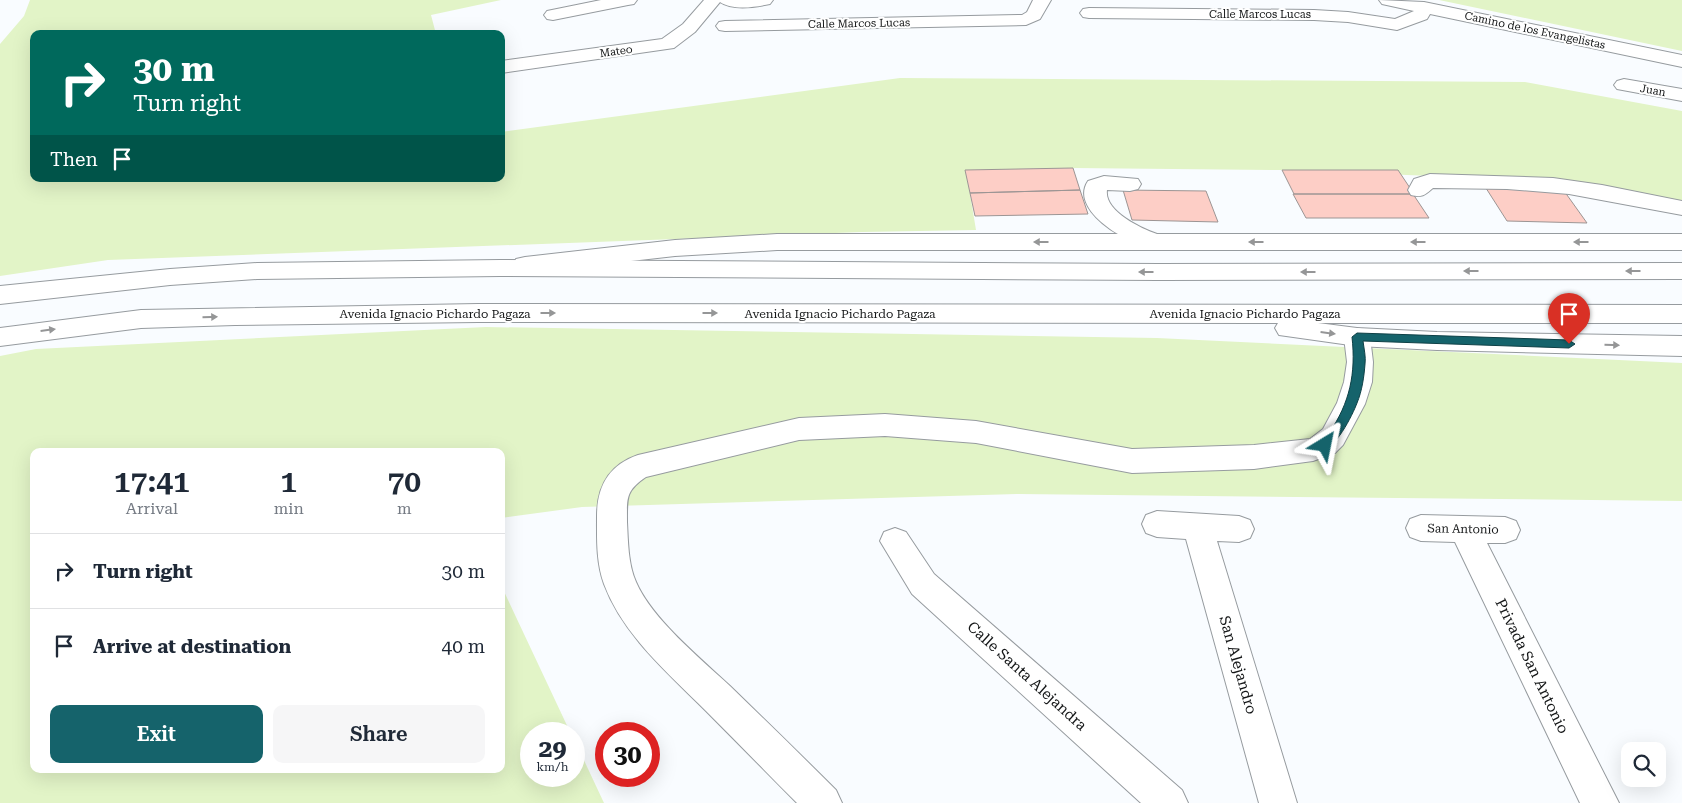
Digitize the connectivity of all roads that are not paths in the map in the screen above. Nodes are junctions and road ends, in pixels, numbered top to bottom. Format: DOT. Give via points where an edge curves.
graph roads {
  1 [pos="628,0"];
  2 [pos="713,0"];
  3 [pos="728,0"];
  4 [pos="764,0"];
  5 [pos="1042,0"];
  6 [pos="1388,0"];
  7 [pos="1424,7"];
  8 [pos="1089,13"];
  9 [pos="553,15"];
  10 [pos="725,26"];
  11 [pos="1682,61"];
  12 [pos="505,65"];
  13 [pos="1624,84"];
  14 [pos="1682,95"];
  15 [pos="1130,184"];
  16 [pos="1419,190"];
  17 [pos="1624,195"];
  18 [pos="1682,208"];
  19 [pos="1100,209"];
  20 [pos="1070,242"];
  21 [pos="1153,242"];
  22 [pos="1675,242"];
  23 [pos="500,268"];
  24 [pos="1682,271"];
  25 [pos="0,296"];
  26 [pos="1175,314"];
  27 [pos="1682,314"];
  28 [pos="0,337"];
  29 [pos="1357,337"];
  30 [pos="1682,346"];
  31 [pos="1157,524"];
  32 [pos="1198,527"];
  33 [pos="1239,528"];
  34 [pos="1421,528"];
  35 [pos="1464,529"];
  36 [pos="1505,530"];
  37 [pos="895,540"];
  38 [pos="823,803"];
  39 [pos="1169,803"];
  40 [pos="1278,803"];
  41 [pos="1600,803"];
  1 -- 9 [label="street"];
  2 -- 12 [label="street, Mateo" via="690,28 667,44"];
  3 -- 4 [label="street"];
  5 -- 10 [label="street, Calle Marcos Lucas" via="1034,15 1026,20"];
  6 -- 7 [label="street, Camino de los Evangelistas"];
  7 -- 8 [label="street, Calle Marcos Lucas" via="1421,15 1397,24 1314,15"];
  7 -- 11 [label="street, Camino de los Evangelistas"];
  13 -- 14 [label="street, Juan"];
  15 -- 19 [label="street" via="1104,183 1096,186 1094,191"];
  16 -- 17 [label="street" via="1422,184 1430,182 1486,181 1554,185"];
  17 -- 18 [label="street"];
  17 -- 22 [label="street" via="1648,206 1665,219"];
  19 -- 20 [label="street" via="1086,229"];
  19 -- 21 [label="street" via="1128,230"];
  20 -- 21 [label="street"];
  20 -- 23 [label="street, one-way" via="777,242 646,251"];
  22 -- 21 [label="street, one-way"];
  24 -- 23 [label="street, one-way"];
  23 -- 25 [label="street" via="257,271"];
  26 -- 27 [label="street, Avenida Ignacio Pichardo Pagaza"];
  28 -- 26 [label="street, Avenida Ignacio Pichardo Pagaza, one-way" via="141,319 235,316"];
  26 -- 29 [label="street, one-way"];
  29 -- 30 [label="street, one-way"];
  29 -- 38 [label="street" via="1360,362 1351,404 1333,437 1313,450 1254,457 1132,461 976,432 885,425 799,429 638,468 627,474 612,493 612,549 615,570 625,594 678,661"];
  31 -- 32 [label="street"];
  32 -- 33 [label="street"];
  32 -- 40 [label="street, San Alejandro"];
  34 -- 35 [label="street, San Antonio"];
  35 -- 36 [label="street, San Antonio"];
  35 -- 41 [label="street, Privada San Antonio"];
  37 -- 39 [label="street, Calle Santa Alejandra" via="923,584"];
}
